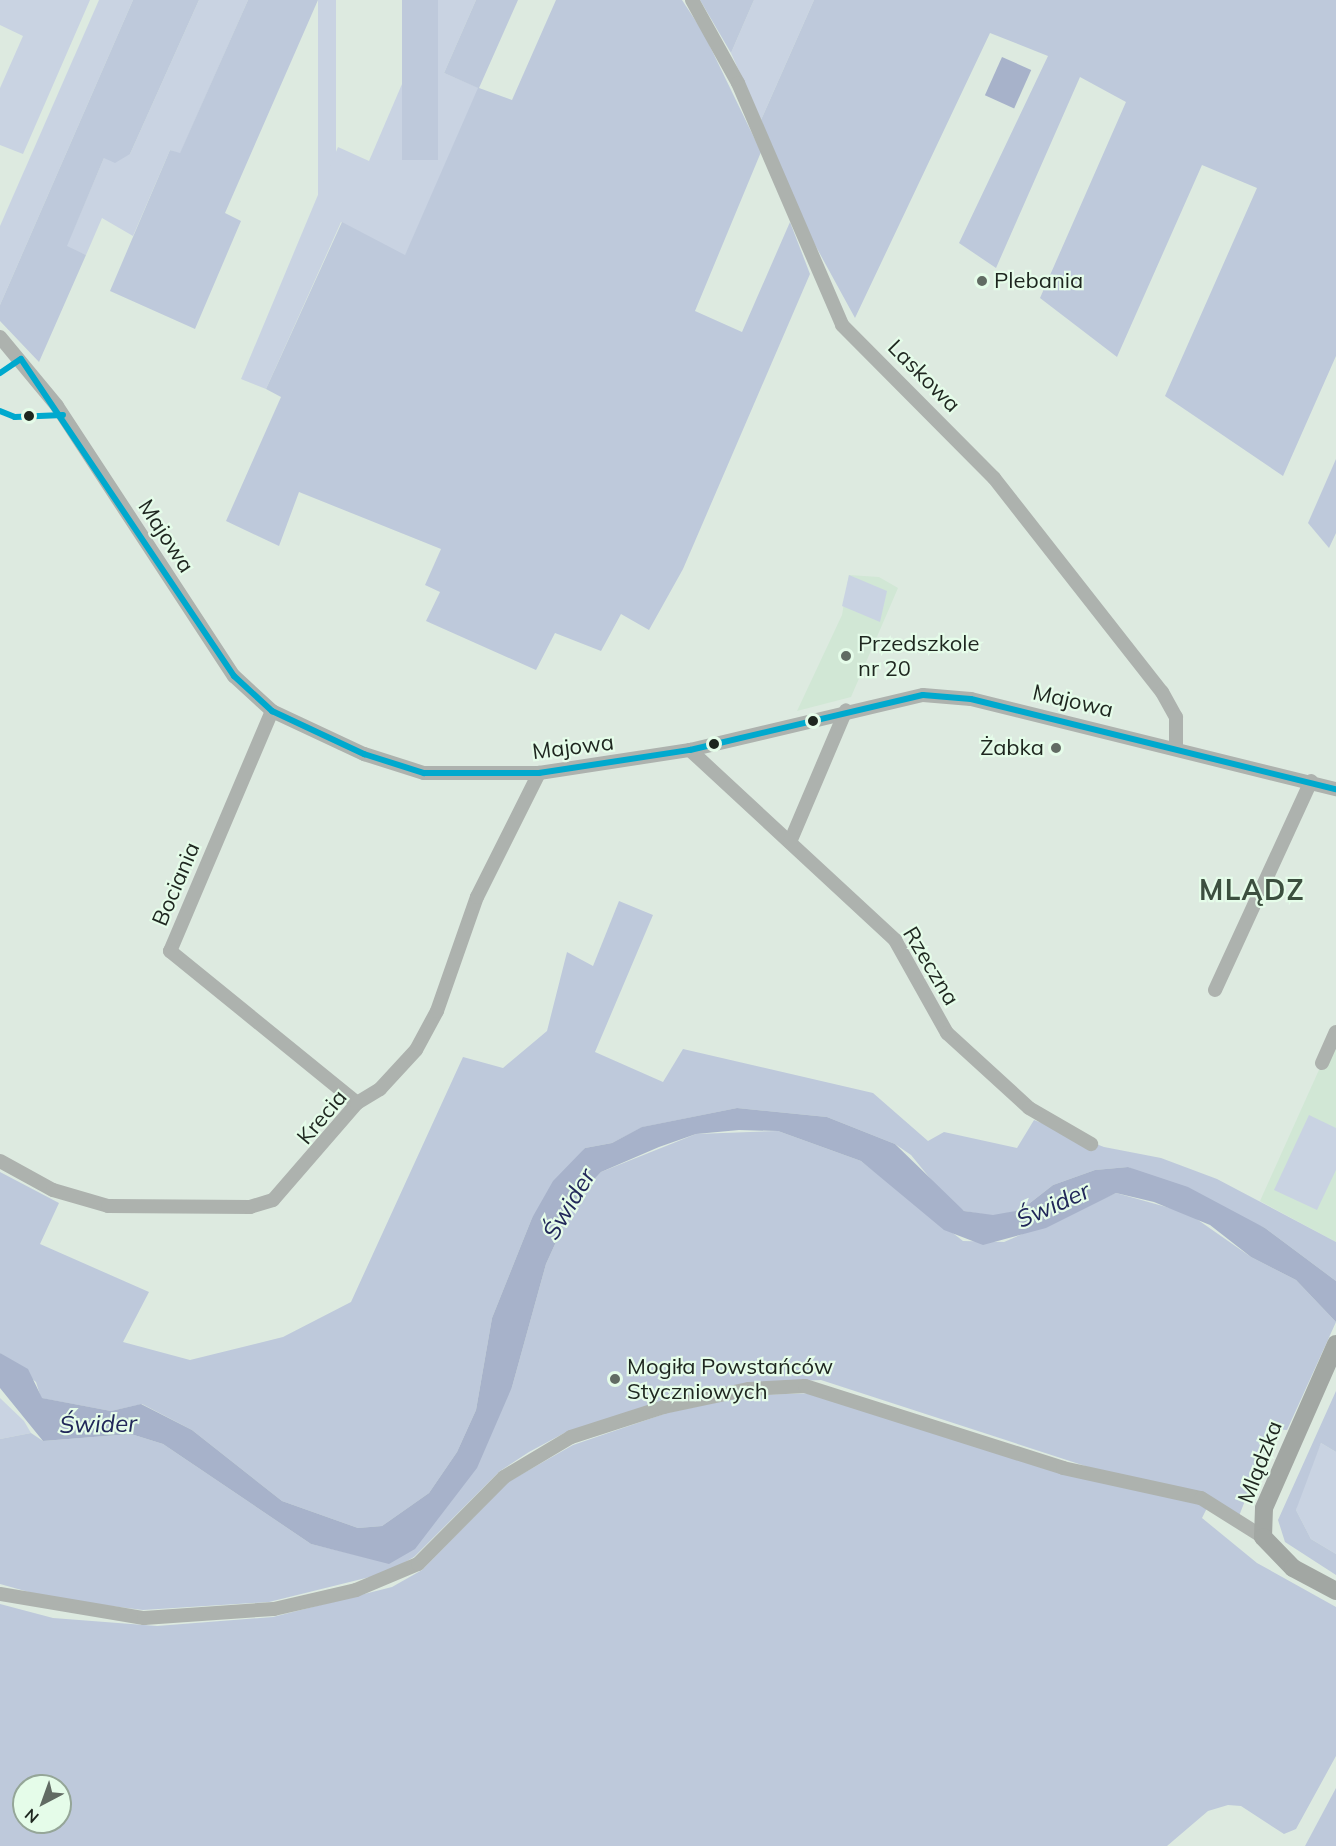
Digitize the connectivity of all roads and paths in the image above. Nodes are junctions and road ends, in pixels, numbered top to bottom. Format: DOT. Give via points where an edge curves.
graph roads {
  1 [pos="692,0"];
  2 [pos="0,338"];
  3 [pos="846,710"];
  4 [pos="272,711"];
  5 [pos="1176,747"];
  6 [pos="690,750"];
  7 [pos="539,773"];
  8 [pos="1311,781"];
  9 [pos="1336,789"];
  10 [pos="790,842"];
  11 [pos="1215,990"];
  12 [pos="1336,1032"];
  13 [pos="1323,1063"];
  14 [pos="357,1103"];
  15 [pos="1091,1144"];
  16 [pos="0,1161"];
  17 [pos="1336,1344"];
  18 [pos="1263,1537"];
  19 [pos="1336,1591"];
  20 [pos="0,1594"];
  1 -- 5 [label="street, Laskowa" via="738,83 842,326 994,478 1162,692 1176,717"];
  2 -- 4 [label="street, Majowa" via="57,406 234,676"];
  3 -- 5 [label="street, Majowa" via="923,695 971,699"];
  3 -- 6 [label="street, Majowa"];
  3 -- 10 [label="street"];
  4 -- 7 [label="street, Majowa" via="364,754 424,773"];
  4 -- 14 [label="street, Bociania" via="170,951"];
  5 -- 8 [label="street, Majowa"];
  6 -- 7 [label="street, Majowa"];
  6 -- 10 [label="street, Rzeczna"];
  7 -- 14 [label="street, Krecia" via="477,897 436,1011 416,1050 381,1089"];
  8 -- 9 [label="street, Majowa"];
  8 -- 11 [label="street"];
  10 -- 15 [label="street, Rzeczna" via="895,940 947,1033 1029,1108"];
  12 -- 13 [label="street"];
  14 -- 16 [label="street, Krecia" via="292,1185 273,1200 250,1207 108,1206 53,1190"];
  17 -- 18 [label="street, Mlądzka" via="1264,1508"];
  18 -- 19 [label="street, Mlądzka" via="1293,1568"];
  18 -- 20 [label="street" via="1201,1498 1063,1468 805,1386 749,1389 664,1407 571,1437 504,1477 418,1564 356,1590 273,1609 144,1618"];
}
